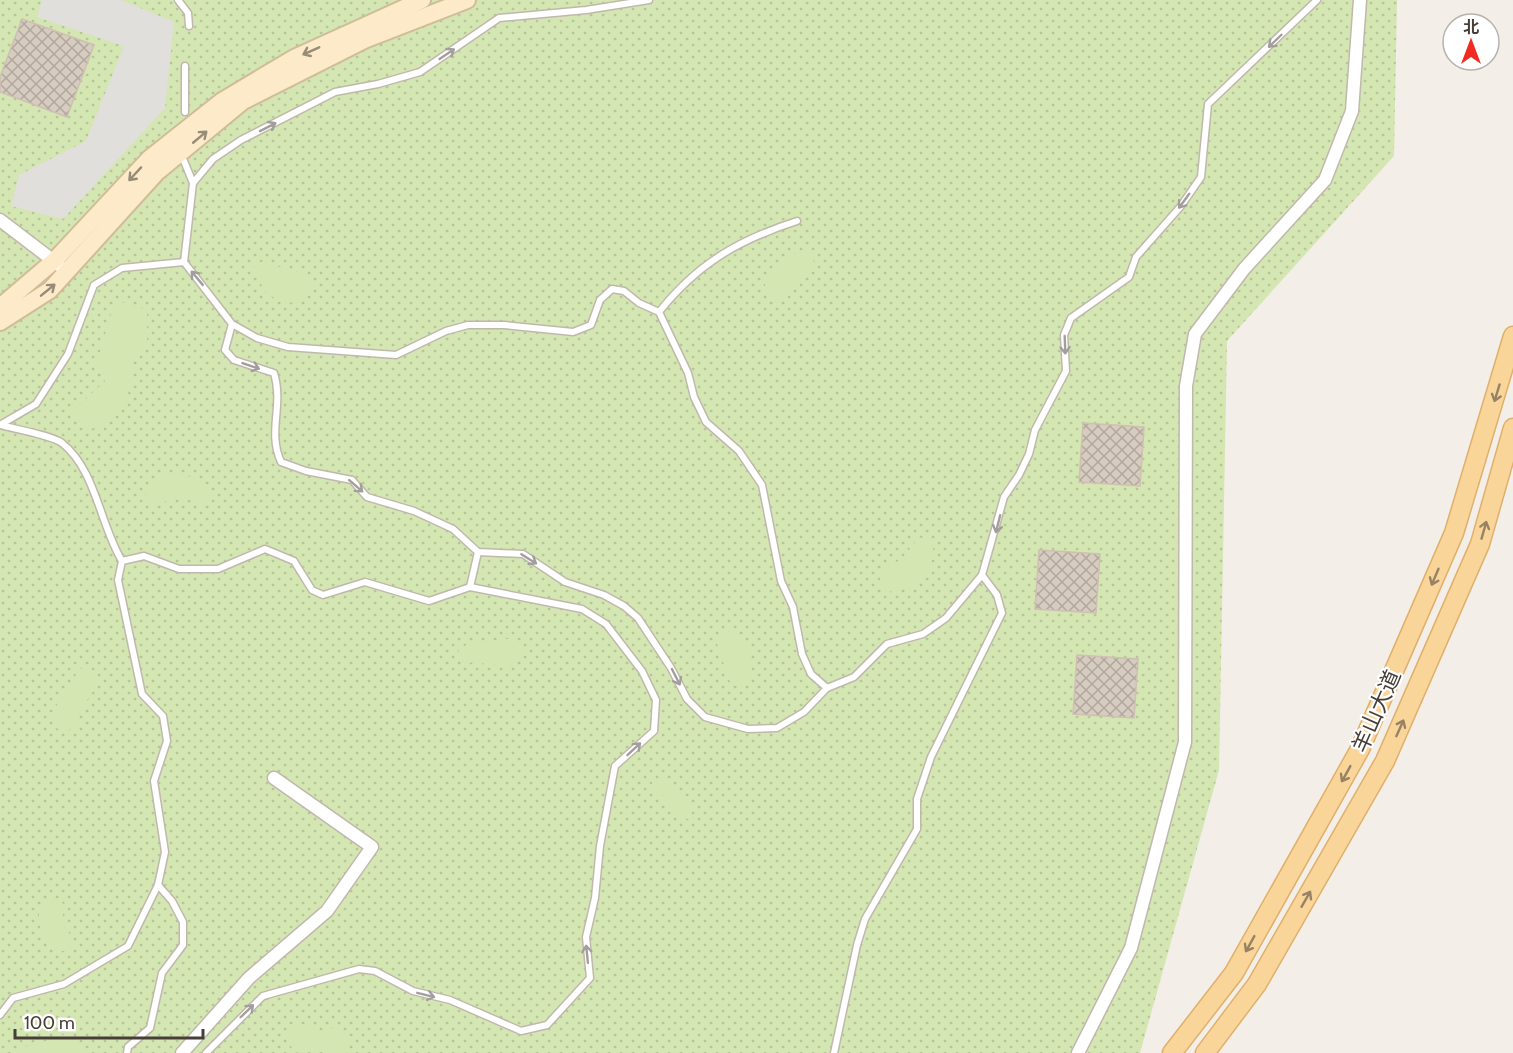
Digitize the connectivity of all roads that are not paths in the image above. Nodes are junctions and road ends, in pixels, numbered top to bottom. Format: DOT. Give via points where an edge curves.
graph roads {
  1 [pos="178,0"];
  2 [pos="422,0"];
  3 [pos="467,0"];
  4 [pos="649,0"];
  5 [pos="1317,0"];
  6 [pos="1360,0"];
  7 [pos="189,26"];
  8 [pos="185,66"];
  9 [pos="185,112"];
  10 [pos="184,161"];
  11 [pos="193,183"];
  12 [pos="0,220"];
  13 [pos="797,221"];
  14 [pos="184,262"];
  15 [pos="61,266"];
  16 [pos="0,307"];
  17 [pos="659,312"];
  18 [pos="0,322"];
  19 [pos="232,324"];
  20 [pos="1513,336"];
  21 [pos="0,425"];
  22 [pos="1513,428"];
  23 [pos="478,552"];
  24 [pos="122,561"];
  25 [pos="982,575"];
  26 [pos="470,587"];
  27 [pos="827,688"];
  28 [pos="274,778"];
  29 [pos="158,885"];
  30 [pos="0,1015"];
  31 [pos="127,1053"];
  32 [pos="182,1053"];
  33 [pos="206,1053"];
  34 [pos="834,1053"];
  35 [pos="1078,1053"];
  36 [pos="1172,1053"];
  37 [pos="1205,1053"];
  1 -- 7 [label="lane" via="188,13"];
  2 -- 15 [label="street, one-way" via="294,58 222,101 150,158"];
  15 -- 3 [label="street, one-way" via="157,172 243,101 364,40"];
  11 -- 4 [label="lane, one-way" via="213,159 241,140 335,92 420,72 499,18"];
  5 -- 25 [label="lane, one-way" via="1208,104 1201,177 1136,257 1129,277 1071,318 1064,336 1066,371 1035,430 1019,475 1004,497"];
  6 -- 35 [label="street" via="1352,111 1325,180 1244,269 1195,334 1186,387 1185,742 1131,948"];
  8 -- 9 [label="lane"];
  10 -- 11 [label="lane"];
  11 -- 14 [label="lane"];
  12 -- 15 [label="street"];
  13 -- 17 [label="lane" via="760,233 717,256 681,284"];
  19 -- 14 [label="lane, one-way"];
  14 -- 21 [label="lane" via="122,268 94,285 68,354 36,404"];
  15 -- 16 [label="street"];
  18 -- 15 [label="street, one-way" via="50,290"];
  17 -- 19 [label="lane" via="624,291 612,290 600,300 591,325 573,332 468,325 446,331 396,356 288,347 257,338"];
  17 -- 27 [label="lane" via="706,422 739,451 762,485 781,580 793,607 802,654 811,674"];
  19 -- 23 [label="lane, one-way" via="225,350 234,360 274,373 279,391 275,448 281,462 352,480 367,497 414,511 453,529"];
  20 -- 36 [label="main road, 羊山大道, one-way" via="1454,533 1360,749 1234,973"];
  21 -- 24 [label="lane" via="61,442 84,469 110,541"];
  37 -- 22 [label="main road, 羊山大道, one-way" via="1257,984 1385,761 1480,544"];
  23 -- 26 [label="lane"];
  23 -- 27 [label="lane, one-way" via="524,554 565,582 624,606 638,618 687,699 705,717 748,729 777,728 804,712"];
  24 -- 26 [label="lane" via="144,556 179,569 218,569 265,549 294,561 312,590 323,595 364,582 429,601"];
  24 -- 29 [label="lane" via="118,580 142,694 163,716 167,741 153,781 165,852"];
  25 -- 27 [label="lane" via="946,618 923,634 887,644 854,677"];
  25 -- 34 [label="lane" via="997,595 1002,613 932,757 916,799 917,829 865,919"];
  33 -- 26 [label="lane, one-way" via="263,996 359,969 375,971 413,991 450,1000 520,1031 547,1025 590,978 586,937 615,766 654,731 656,700 642,671 606,624 582,609"];
  28 -- 32 [label="street" via="372,847 327,911 249,978"];
  29 -- 30 [label="lane" via="128,946 64,984 13,998"];
  29 -- 31 [label="lane" via="183,922 183,945 162,973 150,1028 128,1047"];
}
